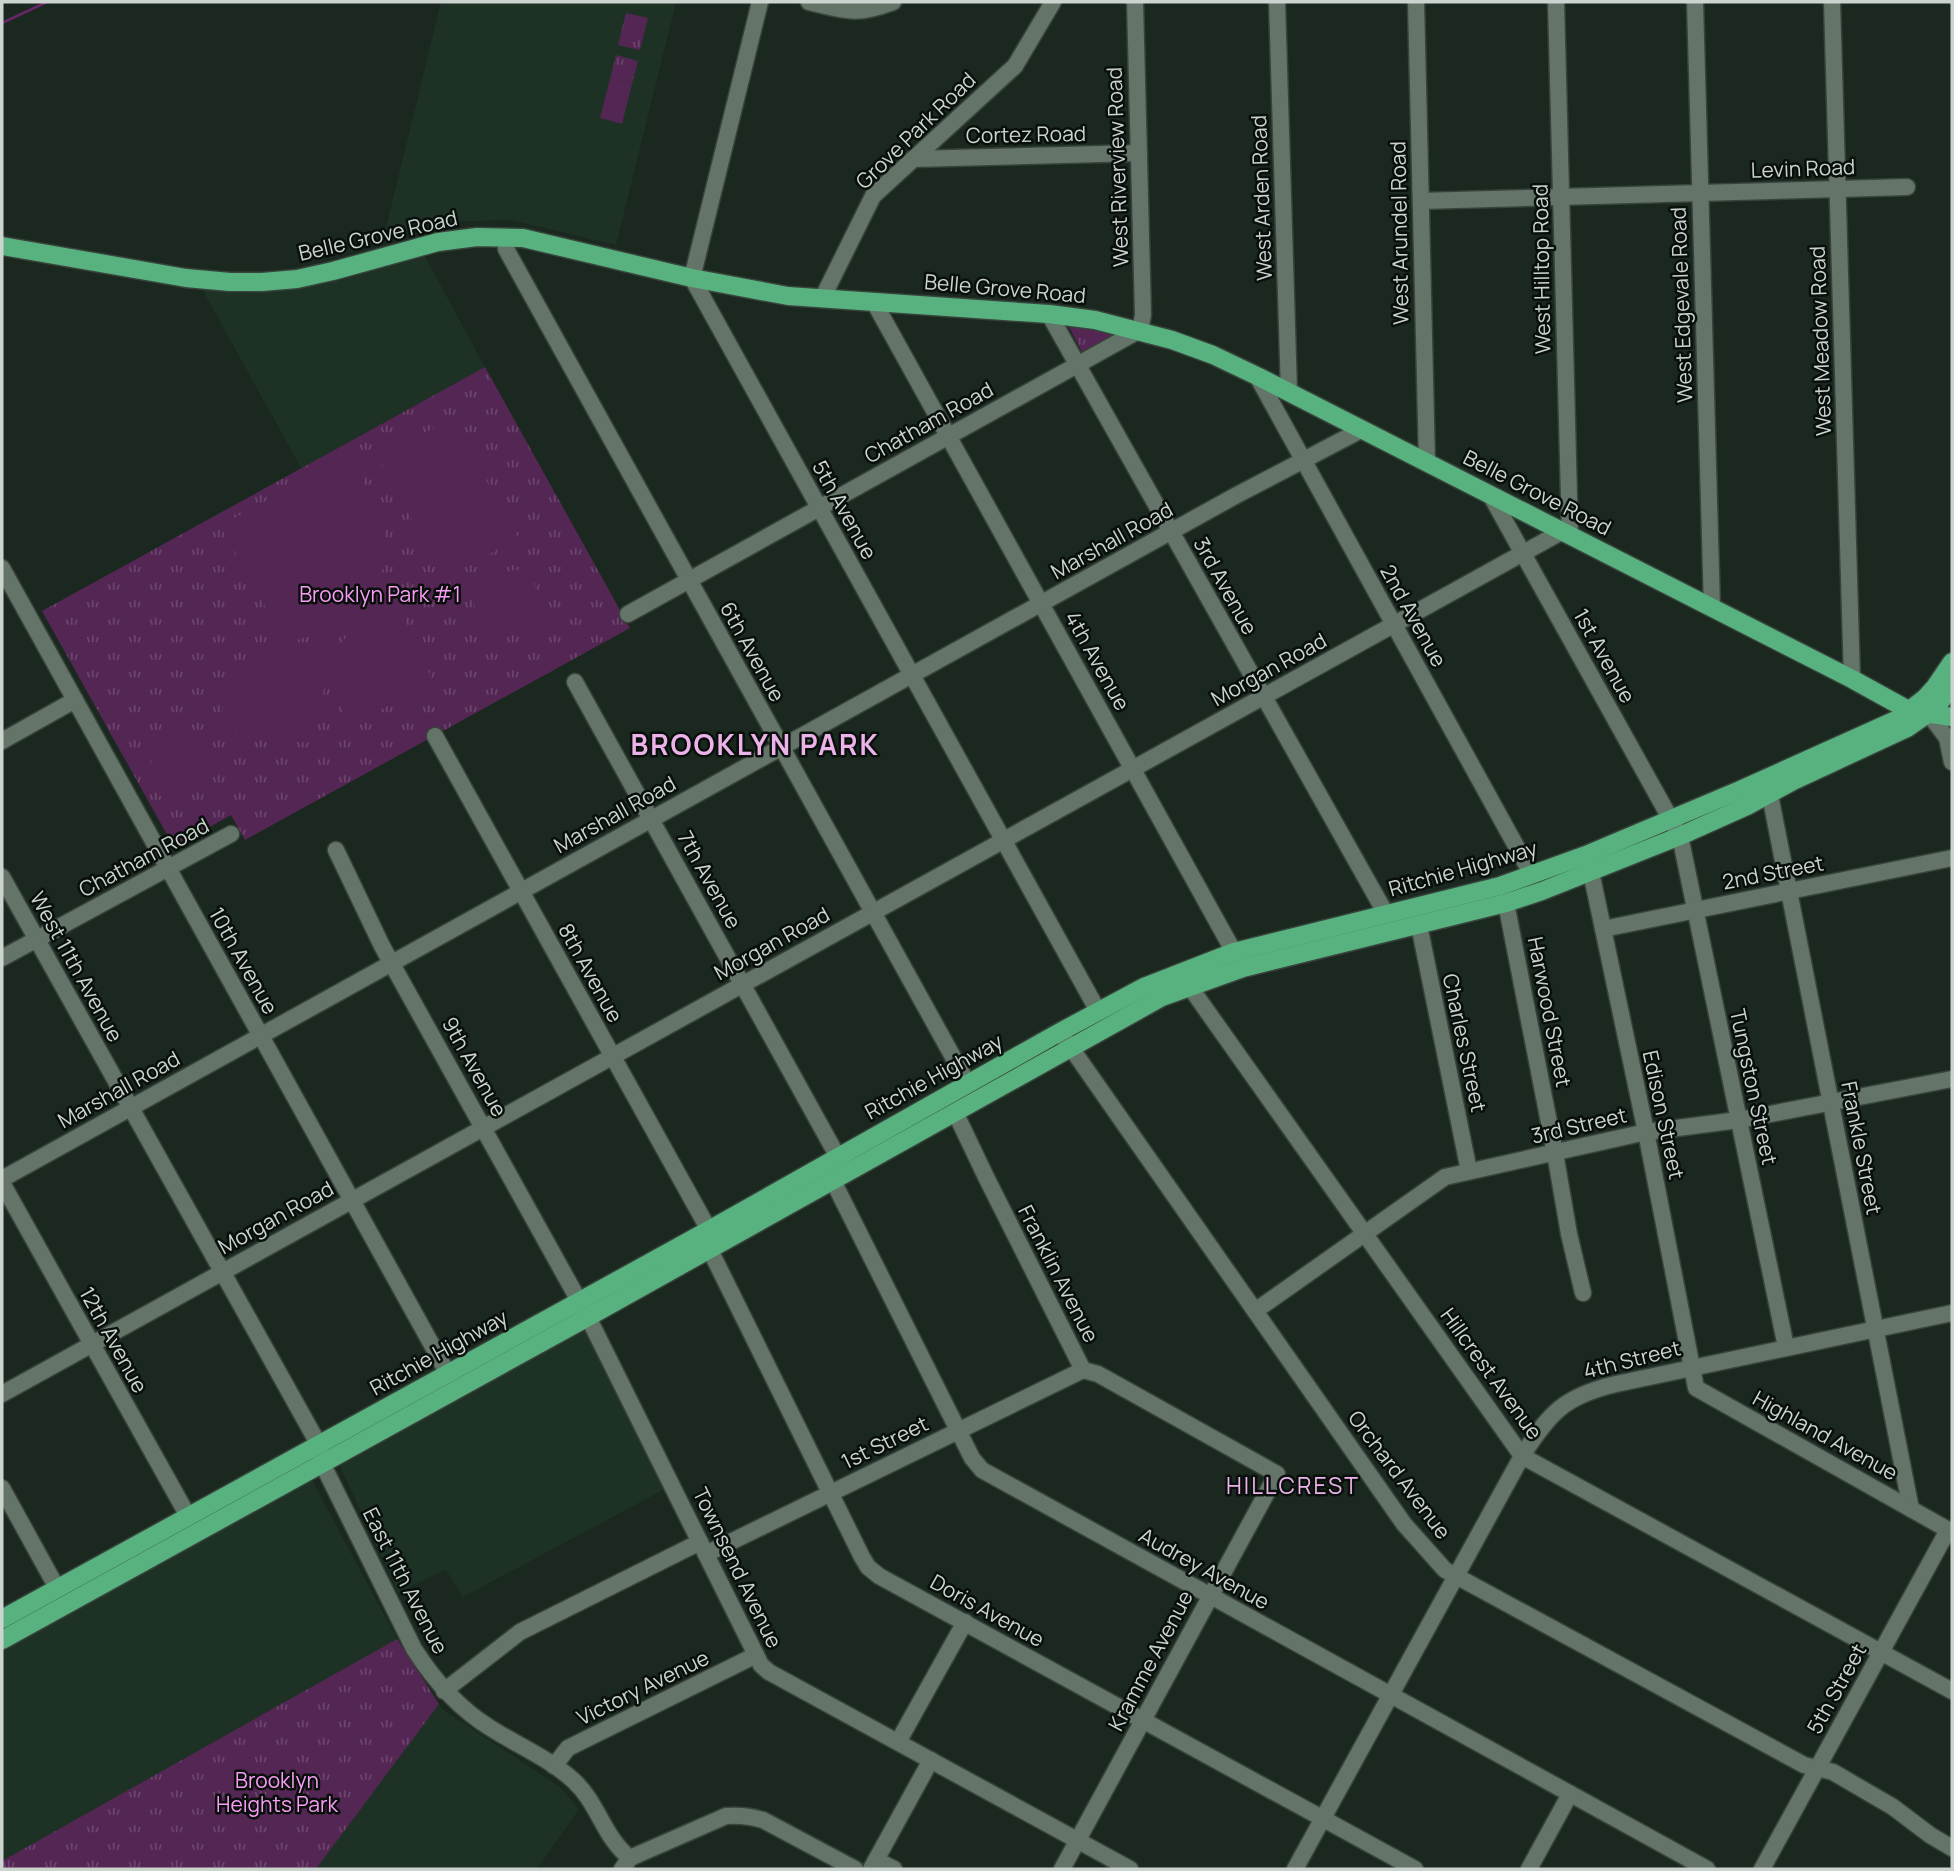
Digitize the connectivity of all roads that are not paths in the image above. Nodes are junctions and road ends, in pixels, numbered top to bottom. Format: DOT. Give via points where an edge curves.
graph roads {
  1 [pos="760,2"];
  2 [pos="809,2"];
  3 [pos="893,2"];
  4 [pos="1053,2"];
  5 [pos="1135,2"];
  6 [pos="1277,2"];
  7 [pos="1416,2"];
  8 [pos="1556,2"];
  9 [pos="1695,2"];
  10 [pos="1832,2"];
  11 [pos="1139,153"];
  12 [pos="913,159"];
  13 [pos="1907,187"];
  14 [pos="1838,189"];
  15 [pos="1700,192"];
  16 [pos="1561,197"];
  17 [pos="1421,201"];
  18 [pos="507,237"];
  19 [pos="2,246"];
  20 [pos="692,278"];
  21 [pos="822,299"];
  22 [pos="874,302"];
  23 [pos="1049,314"];
  24 [pos="1140,330"];
  25 [pos="1077,365"];
  26 [pos="1257,376"];
  27 [pos="1289,393"];
  28 [pos="1361,430"];
  29 [pos="948,436"];
  30 [pos="1303,461"];
  31 [pos="1427,463"];
  32 [pos="1491,496"];
  33 [pos="819,508"];
  34 [pos="1171,532"];
  35 [pos="1566,533"];
  36 [pos="1523,554"];
  37 [pos="2,568"];
  38 [pos="689,580"];
  39 [pos="1041,604"];
  40 [pos="1712,608"];
  41 [pos="628,614"];
  42 [pos="1394,625"];
  43 [pos="1952,662"];
  44 [pos="912,675"];
  45 [pos="1852,679"];
  46 [pos="575,682"];
  47 [pos="1944,686"];
  48 [pos="1264,696"];
  49 [pos="75,700"];
  50 [pos="1910,711"];
  51 [pos="1928,714"];
  52 [pos="1952,717"];
  53 [pos="435,736"];
  54 [pos="2,741"];
  55 [pos="781,747"];
  56 [pos="1952,762"];
  57 [pos="1133,769"];
  58 [pos="1770,795"];
  59 [pos="651,819"];
  60 [pos="1676,828"];
  61 [pos="231,834"];
  62 [pos="1003,841"];
  63 [pos="337,850"];
  64 [pos="1952,858"];
  65 [pos="168,869"];
  66 [pos="1591,872"];
  67 [pos="1532,875"];
  68 [pos="2,877"];
  69 [pos="521,891"];
  70 [pos="1789,891"];
  71 [pos="1506,903"];
  72 [pos="1695,910"];
  73 [pos="873,913"];
  74 [pos="1386,914"];
  75 [pos="1419,925"];
  76 [pos="1603,929"];
  77 [pos="37,939"];
  78 [pos="1234,952"];
  79 [pos="2,958"];
  80 [pos="393,962"];
  81 [pos="1243,968"];
  82 [pos="743,985"];
  83 [pos="1189,987"];
  84 [pos="1098,1011"];
  85 [pos="260,1036"];
  86 [pos="1065,1040"];
  87 [pos="612,1056"];
  88 [pos="1952,1079"];
  89 [pos="968,1084"];
  90 [pos="1831,1103"];
  91 [pos="131,1108"];
  92 [pos="955,1112"];
  93 [pos="1739,1120"];
  94 [pos="484,1128"];
  95 [pos="1646,1132"];
  96 [pos="1555,1153"];
  97 [pos="836,1169"];
  98 [pos="1469,1171"];
  99 [pos="2,1181"];
  100 [pos="352,1201"];
  101 [pos="709,1230"];
  102 [pos="1364,1234"];
  103 [pos="710,1250"];
  104 [pos="223,1272"];
  105 [pos="1583,1293"];
  106 [pos="584,1309"];
  107 [pos="1255,1311"];
  108 [pos="1952,1312"];
  109 [pos="1875,1328"];
  110 [pos="92,1344"];
  111 [pos="1786,1347"];
  112 [pos="1691,1367"];
  113 [pos="1083,1370"];
  114 [pos="448,1374"];
  115 [pos="2,1394"];
  116 [pos="958,1431"];
  117 [pos="319,1445"];
  118 [pos="1522,1456"];
  119 [pos="322,1463"];
  120 [pos="1277,1474"];
  121 [pos="2,1488"];
  122 [pos="830,1493"];
  123 [pos="1912,1509"];
  124 [pos="188,1516"];
  125 [pos="1950,1531"];
  126 [pos="703,1548"];
  127 [pos="1456,1576"];
  128 [pos="57,1588"];
  129 [pos="1210,1596"];
  130 [pos="2,1619"];
  131 [pos="965,1622"];
  132 [pos="2,1640"];
  133 [pos="1881,1652"];
  134 [pos="756,1655"];
  135 [pos="444,1691"];
  136 [pos="1952,1691"];
  137 [pos="1391,1695"];
  138 [pos="1143,1720"];
  139 [pos="898,1742"];
  140 [pos="930,1760"];
  141 [pos="554,1766"];
  142 [pos="1818,1768"];
  143 [pos="1570,1794"];
  144 [pos="1323,1819"];
  145 [pos="1077,1840"];
  146 [pos="1952,1848"];
  147 [pos="626,1864"];
  148 [pos="874,1864"];
  149 [pos="855,1869"];
  150 [pos="894,1869"];
  151 [pos="1062,1869"];
  152 [pos="1130,1869"];
  153 [pos="1295,1869"];
  154 [pos="1415,1869"];
  155 [pos="1529,1869"];
  156 [pos="1707,1869"];
  157 [pos="1762,1869"];
  1 -- 20 [label="street"];
  2 -- 3 [label="street" via="860,12"];
  4 -- 12 [label="street, Grove Park Road" via="1015,65"];
  5 -- 11 [label="street, West Riverview Road"];
  6 -- 27 [label="street, West Arden Road"];
  7 -- 17 [label="street, West Arundel Road"];
  8 -- 16 [label="street, West Hilltop Road"];
  9 -- 15 [label="street, West Edgevale Road"];
  10 -- 14 [label="street, West Meadow Road"];
  11 -- 12 [label="street, Cortez Road"];
  11 -- 24 [label="street, West Riverview Road"];
  12 -- 21 [label="street, Grove Park Road" via="873,196"];
  13 -- 14 [label="street, Levin Road"];
  14 -- 15 [label="street, Levin Road"];
  14 -- 45 [label="street, West Meadow Road"];
  15 -- 16 [label="street, Levin Road"];
  15 -- 40 [label="street, West Edgevale Road"];
  16 -- 17 [label="street, Levin Road"];
  16 -- 35 [label="street, West Hilltop Road"];
  17 -- 31 [label="street, West Arundel Road"];
  18 -- 19 [label="main road, Belle Grove Road" via="438,242 333,271 262,282 186,278"];
  18 -- 20 [label="main road, Belle Grove Road"];
  18 -- 38 [label="street, 6th Avenue" via="506,249"];
  20 -- 21 [label="main road, Belle Grove Road"];
  20 -- 33 [label="street, 5th Avenue"];
  21 -- 22 [label="main road, Belle Grove Road"];
  22 -- 23 [label="main road, Belle Grove Road"];
  22 -- 29 [label="street, 4th Avenue"];
  23 -- 24 [label="main road, Belle Grove Road"];
  23 -- 25 [label="street, 3rd Avenue"];
  24 -- 25 [label="street, Chatham Road"];
  24 -- 26 [label="main road, Belle Grove Road"];
  25 -- 29 [label="street, Chatham Road"];
  25 -- 34 [label="street, 3rd Avenue"];
  26 -- 27 [label="main road, Belle Grove Road"];
  26 -- 30 [label="street, 2nd Avenue"];
  27 -- 28 [label="main road, Belle Grove Road"];
  28 -- 30 [label="street, Marshall Road"];
  28 -- 31 [label="main road, Belle Grove Road"];
  29 -- 33 [label="street, Chatham Road"];
  29 -- 39 [label="street, 4th Avenue"];
  30 -- 34 [label="street, Marshall Road"];
  30 -- 42 [label="street, 2nd Avenue"];
  31 -- 32 [label="main road, Belle Grove Road"];
  32 -- 35 [label="main road, Belle Grove Road"];
  32 -- 36 [label="street, 1st Avenue"];
  33 -- 38 [label="street, Chatham Road"];
  33 -- 44 [label="street, 5th Avenue"];
  34 -- 39 [label="street, Marshall Road"];
  34 -- 48 [label="street, 3rd Avenue"];
  35 -- 36 [label="street, Morgan Road"];
  35 -- 40 [label="main road, Belle Grove Road"];
  36 -- 42 [label="street, Morgan Road"];
  36 -- 60 [label="street, 1st Avenue"];
  37 -- 49 [label="street, 10th Avenue"];
  38 -- 41 [label="street, Chatham Road"];
  38 -- 55 [label="street, 6th Avenue"];
  39 -- 44 [label="street, Marshall Road"];
  39 -- 57 [label="street, 4th Avenue"];
  40 -- 45 [label="main road, Belle Grove Road"];
  42 -- 48 [label="street, Morgan Road"];
  42 -- 67 [label="street, 2nd Avenue"];
  43 -- 47 [label="main road"];
  44 -- 55 [label="street, Marshall Road"];
  44 -- 62 [label="street, 5th Avenue"];
  45 -- 50 [label="main road, Belle Grove Road"];
  46 -- 59 [label="street, 7th Avenue"];
  47 -- 50 [label="main road, Ritchie Highway"];
  47 -- 51 [label="main road, Ritchie Highway" via="1936,708"];
  48 -- 57 [label="street, Morgan Road"];
  48 -- 74 [label="street, 3rd Avenue"];
  49 -- 54 [label="street"];
  49 -- 65 [label="street, 10th Avenue"];
  50 -- 51 [label="main road, Belle Grove Road"];
  50 -- 60 [label="main road, Ritchie Highway"];
  51 -- 52 [label="main road, Belle Grove Road"];
  51 -- 56 [label="street" via="1947,738"];
  51 -- 58 [label="main road, Ritchie Highway"];
  53 -- 69 [label="street, 8th Avenue"];
  55 -- 59 [label="street, Marshall Road"];
  55 -- 73 [label="street, 6th Avenue"];
  57 -- 62 [label="street, Morgan Road"];
  57 -- 78 [label="street, 4th Avenue"];
  58 -- 60 [label="main road, Ritchie Highway"];
  58 -- 70 [label="street, Frankle Street"];
  59 -- 69 [label="street, Marshall Road"];
  59 -- 82 [label="street, 7th Avenue"];
  60 -- 66 [label="main road, Ritchie Highway"];
  60 -- 67 [label="main road, Ritchie Highway"];
  60 -- 72 [label="street, Tungston Street"];
  61 -- 65 [label="street, Chatham Road"];
  62 -- 73 [label="street, Morgan Road"];
  62 -- 84 [label="street, 5th Avenue"];
  63 -- 80 [label="street, 9th Avenue"];
  64 -- 70 [label="street, 2nd Street"];
  65 -- 77 [label="street, Chatham Road"];
  65 -- 85 [label="street, 10th Avenue"];
  66 -- 71 [label="main road, Ritchie Highway"];
  66 -- 76 [label="street, Edison Street"];
  67 -- 74 [label="main road, Ritchie Highway"];
  68 -- 77 [label="street, West 11th Avenue"];
  69 -- 80 [label="street, Marshall Road"];
  69 -- 87 [label="street, 8th Avenue"];
  70 -- 72 [label="street, 2nd Street"];
  70 -- 90 [label="street, Frankle Street"];
  71 -- 75 [label="main road, Ritchie Highway"];
  71 -- 96 [label="street, Harwood Street"];
  72 -- 76 [label="street, 2nd Street"];
  72 -- 93 [label="street, Tungston Street"];
  73 -- 82 [label="street, Morgan Road"];
  73 -- 89 [label="street, 6th Avenue"];
  74 -- 78 [label="main road, Ritchie Highway"];
  75 -- 81 [label="main road, Ritchie Highway"];
  75 -- 98 [label="street, Charles Street"];
  76 -- 95 [label="street, Edison Street"];
  77 -- 79 [label="street, Chatham Road"];
  77 -- 91 [label="street, West 11th Avenue"];
  78 -- 81 [label="street, 4th Avenue"];
  78 -- 84 [label="main road, Ritchie Highway" via="1144,987"];
  80 -- 85 [label="street, Marshall Road"];
  80 -- 94 [label="street, 9th Avenue"];
  81 -- 83 [label="main road, Ritchie Highway"];
  82 -- 87 [label="street, Morgan Road"];
  82 -- 97 [label="street, 7th Avenue"];
  83 -- 86 [label="main road, Ritchie Highway"];
  83 -- 102 [label="street, Hillcrest Avenue"];
  84 -- 86 [label="main road, Ritchie Highway"];
  85 -- 91 [label="street, Marshall Road"];
  85 -- 100 [label="street, 10th Avenue"];
  86 -- 89 [label="main road, Ritchie Highway"];
  86 -- 92 [label="main road, Ritchie Highway"];
  86 -- 107 [label="street, Orchard Avenue"];
  87 -- 94 [label="street, Morgan Road"];
  87 -- 101 [label="street, 8th Avenue"];
  88 -- 90 [label="street, 3rd Street"];
  89 -- 97 [label="main road, Ritchie Highway"];
  90 -- 93 [label="street, 3rd Street"];
  90 -- 109 [label="street, Frankle Street"];
  91 -- 99 [label="street, Marshall Road"];
  91 -- 104 [label="street, West 11th Avenue"];
  92 -- 97 [label="main road, Ritchie Highway"];
  92 -- 113 [label="street, Franklin Avenue"];
  93 -- 95 [label="street, 3rd Street"];
  93 -- 111 [label="street, Tungston Street"];
  94 -- 100 [label="street, Morgan Road"];
  94 -- 106 [label="street, 9th Avenue"];
  95 -- 96 [label="street, 3rd Street"];
  95 -- 112 [label="street, Edison Street"];
  96 -- 98 [label="street, 3rd Street"];
  96 -- 105 [label="street, Harwood Street"];
  97 -- 101 [label="main road, Ritchie Highway"];
  97 -- 103 [label="main road, Ritchie Highway"];
  97 -- 116 [label="street, Audrey Avenue"];
  98 -- 102 [label="street, 3rd Street" via="1445,1177"];
  99 -- 110 [label="street, 12th Avenue"];
  100 -- 104 [label="street, Morgan Road"];
  100 -- 114 [label="street, 10th Avenue"];
  101 -- 103 [label="street, Doris Avenue"];
  101 -- 106 [label="main road, Ritchie Highway"];
  102 -- 107 [label="street, 3rd Street"];
  102 -- 118 [label="street, Hillcrest Avenue"];
  103 -- 106 [label="main road, Ritchie Highway"];
  103 -- 122 [label="street, Doris Avenue"];
  104 -- 110 [label="street, Morgan Road"];
  104 -- 117 [label="street, West 11th Avenue"];
  106 -- 114 [label="main road, Ritchie Highway"];
  106 -- 119 [label="main road, Ritchie Highway"];
  106 -- 126 [label="street, Townsend Avenue"];
  107 -- 127 [label="street, Orchard Avenue" via="1404,1524 1445,1570"];
  108 -- 109 [label="street, 4th Street"];
  109 -- 111 [label="street, 4th Street"];
  109 -- 123 [label="street, Frankle Street"];
  110 -- 115 [label="street, Morgan Road"];
  110 -- 124 [label="street, 12th Avenue"];
  111 -- 112 [label="street, 4th Street"];
  112 -- 118 [label="street, 4th Street" via="1576,1397 1549,1417"];
  112 -- 123 [label="street, Highland Avenue" via="1696,1388"];
  113 -- 116 [label="street, 1st Street"];
  113 -- 120 [label="street, Franklin Avenue" via="1098,1374"];
  114 -- 117 [label="main road, Ritchie Highway"];
  116 -- 122 [label="street, 1st Street"];
  116 -- 129 [label="street, Audrey Avenue" via="977,1465 988,1474"];
  117 -- 119 [label="street, East 11th Avenue"];
  117 -- 124 [label="main road, Ritchie Highway"];
  118 -- 127 [label="street, 4th Street"];
  118 -- 133 [label="street, Hillcrest Avenue"];
  119 -- 132 [label="main road, Ritchie Highway"];
  119 -- 135 [label="street, East 11th Avenue" via="414,1649"];
  120 -- 129 [label="street, Kramme Avenue"];
  121 -- 128 [label="street"];
  122 -- 126 [label="street, 1st Street"];
  122 -- 131 [label="street, Doris Avenue" via="868,1567"];
  123 -- 125 [label="street, Highland Avenue"];
  124 -- 128 [label="main road, Ritchie Highway"];
  125 -- 133 [label="street, 5th Street"];
  126 -- 134 [label="street, Townsend Avenue"];
  126 -- 135 [label="street, 1st Street" via="520,1632"];
  127 -- 137 [label="street, 4th Street"];
  127 -- 142 [label="street, Orchard Avenue" via="1804,1766"];
  128 -- 130 [label="main road, Ritchie Highway"];
  129 -- 137 [label="street, Audrey Avenue"];
  129 -- 138 [label="street, Kramme Avenue"];
  131 -- 138 [label="street, Doris Avenue"];
  131 -- 139 [label="street"];
  133 -- 136 [label="street, Hillcrest Avenue"];
  133 -- 142 [label="street, 5th Street"];
  134 -- 139 [label="street, Townsend Avenue" via="769,1672"];
  134 -- 141 [label="street, Victory Avenue" via="568,1748"];
  135 -- 141 [label="street, East 11th Avenue" via="491,1728"];
  137 -- 143 [label="street, Audrey Avenue"];
  137 -- 144 [label="street, 4th Street"];
  138 -- 144 [label="street, Doris Avenue"];
  138 -- 145 [label="street, Kramme Avenue"];
  139 -- 140 [label="street, Townsend Avenue"];
  140 -- 145 [label="street, Townsend Avenue"];
  140 -- 148 [label="street"];
  141 -- 147 [label="street, East 11th Avenue" via="588,1797"];
  142 -- 146 [label="street, Orchard Avenue" via="1893,1807"];
  142 -- 157 [label="street, 5th Street"];
  143 -- 155 [label="street"];
  143 -- 156 [label="street, Audrey Avenue"];
  144 -- 153 [label="street, 4th Street"];
  144 -- 154 [label="street, Doris Avenue"];
  145 -- 151 [label="street, Kramme Avenue"];
  145 -- 152 [label="street, Townsend Avenue"];
  147 -- 149 [label="street" via="726,1816 739,1815 763,1821"];
  148 -- 150 [label="street"];
}
